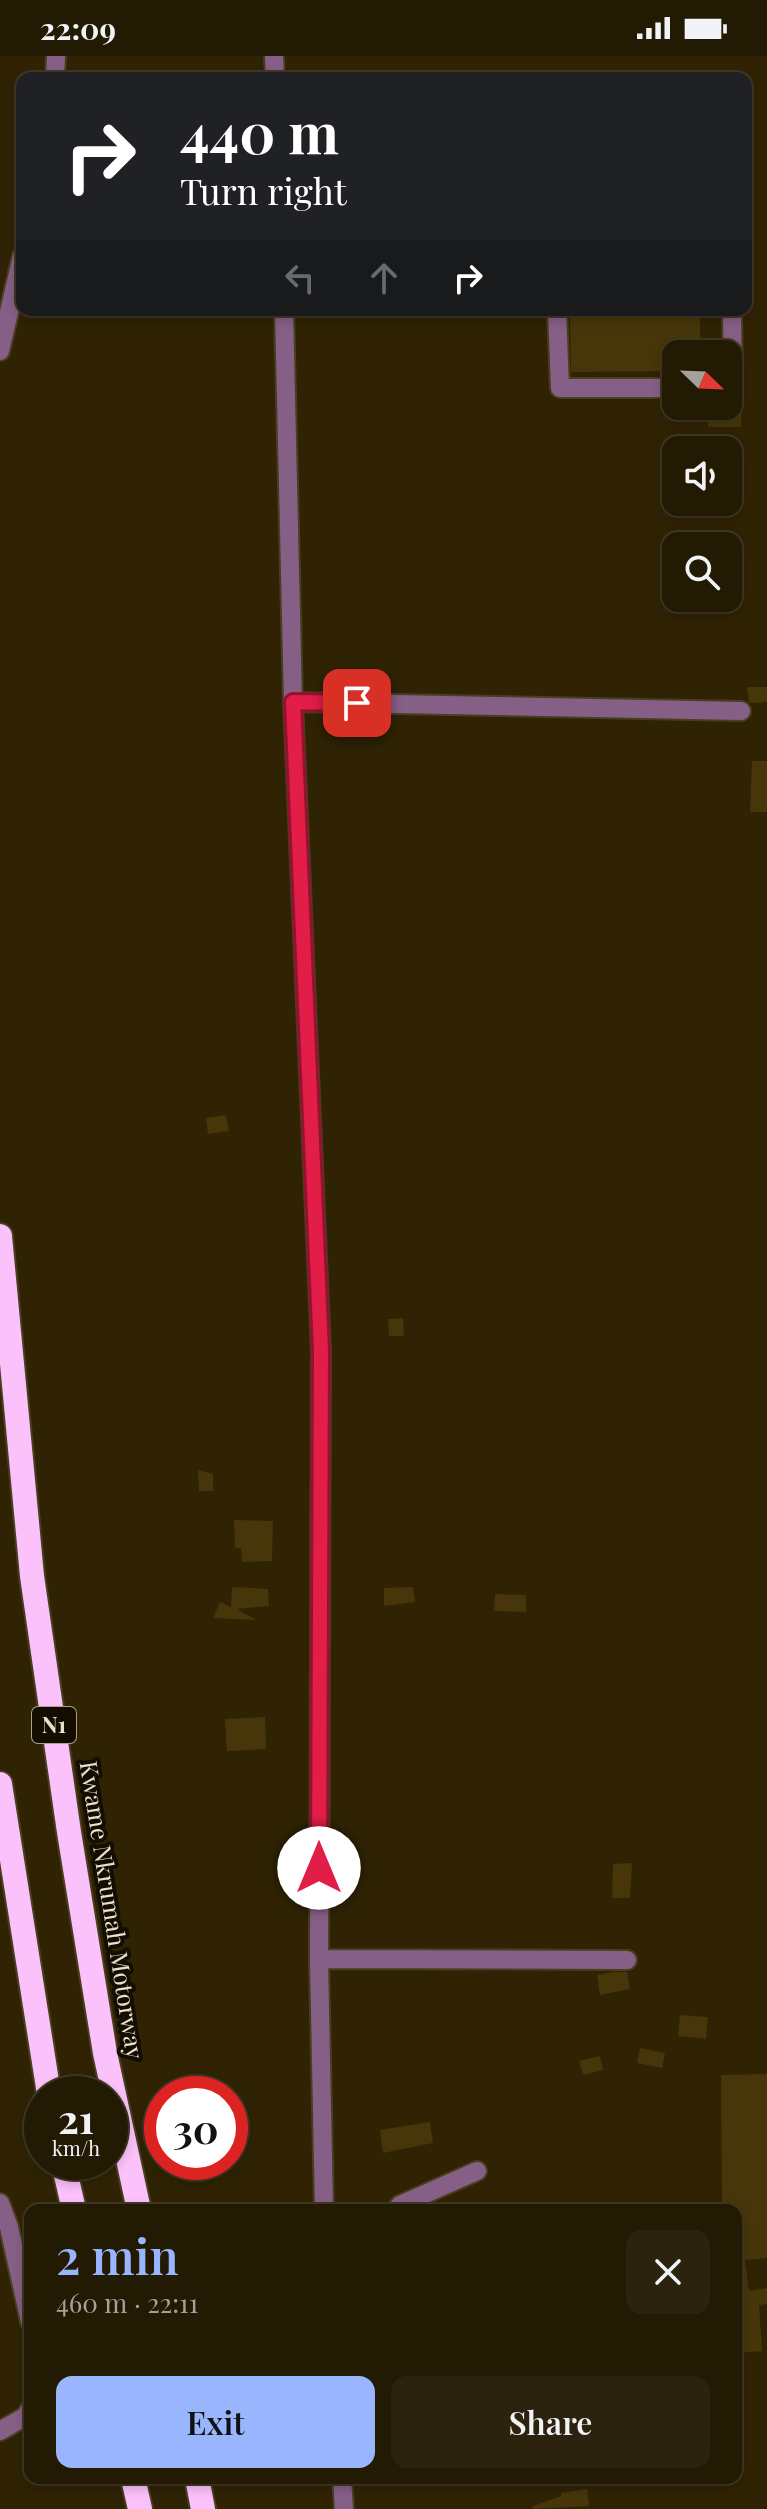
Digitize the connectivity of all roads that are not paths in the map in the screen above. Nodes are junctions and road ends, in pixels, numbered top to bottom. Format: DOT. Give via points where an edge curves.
graph roads {
  1 [pos="71,56"];
  2 [pos="56,68"];
  3 [pos="16,282"];
  4 [pos="284,316"];
  5 [pos="557,316"];
  6 [pos="732,316"];
  7 [pos="732,340"];
  8 [pos="0,351"];
  9 [pos="662,388"];
  10 [pos="293,702"];
  11 [pos="741,711"];
  12 [pos="0,1236"];
  13 [pos="0,1784"];
  14 [pos="319,1959"];
  15 [pos="627,1960"];
  16 [pos="46,2076"];
  17 [pos="477,2171"];
  18 [pos="67,2180"];
  19 [pos="0,2203"];
  20 [pos="73,2204"];
  21 [pos="138,2204"];
  22 [pos="324,2204"];
  23 [pos="402,2204"];
  24 [pos="24,2295"];
  25 [pos="24,2417"];
  26 [pos="0,2431"];
  27 [pos="134,2484"];
  28 [pos="198,2484"];
  29 [pos="342,2484"];
  30 [pos="140,2509"];
  31 [pos="203,2509"];
  32 [pos="344,2509"];
  1 -- 2 [label="street"];
  3 -- 8 [label="street"];
  4 -- 10 [label="street"];
  5 -- 9 [label="street" via="560,388"];
  6 -- 7 [label="street"];
  10 -- 11 [label="street"];
  10 -- 14 [label="street" via="321,1351"];
  12 -- 21 [label="highway, Kwame Nkrumah Motorway / N1" via="37,1606 105,2053"];
  13 -- 16 [label="highway"];
  14 -- 15 [label="street"];
  14 -- 22 [label="street"];
  17 -- 23 [label="street"];
  18 -- 20 [label="highway"];
  19 -- 24 [label="street"];
  25 -- 26 [label="street"];
  27 -- 30 [label="highway"];
  28 -- 31 [label="highway"];
  29 -- 32 [label="street"];
}
